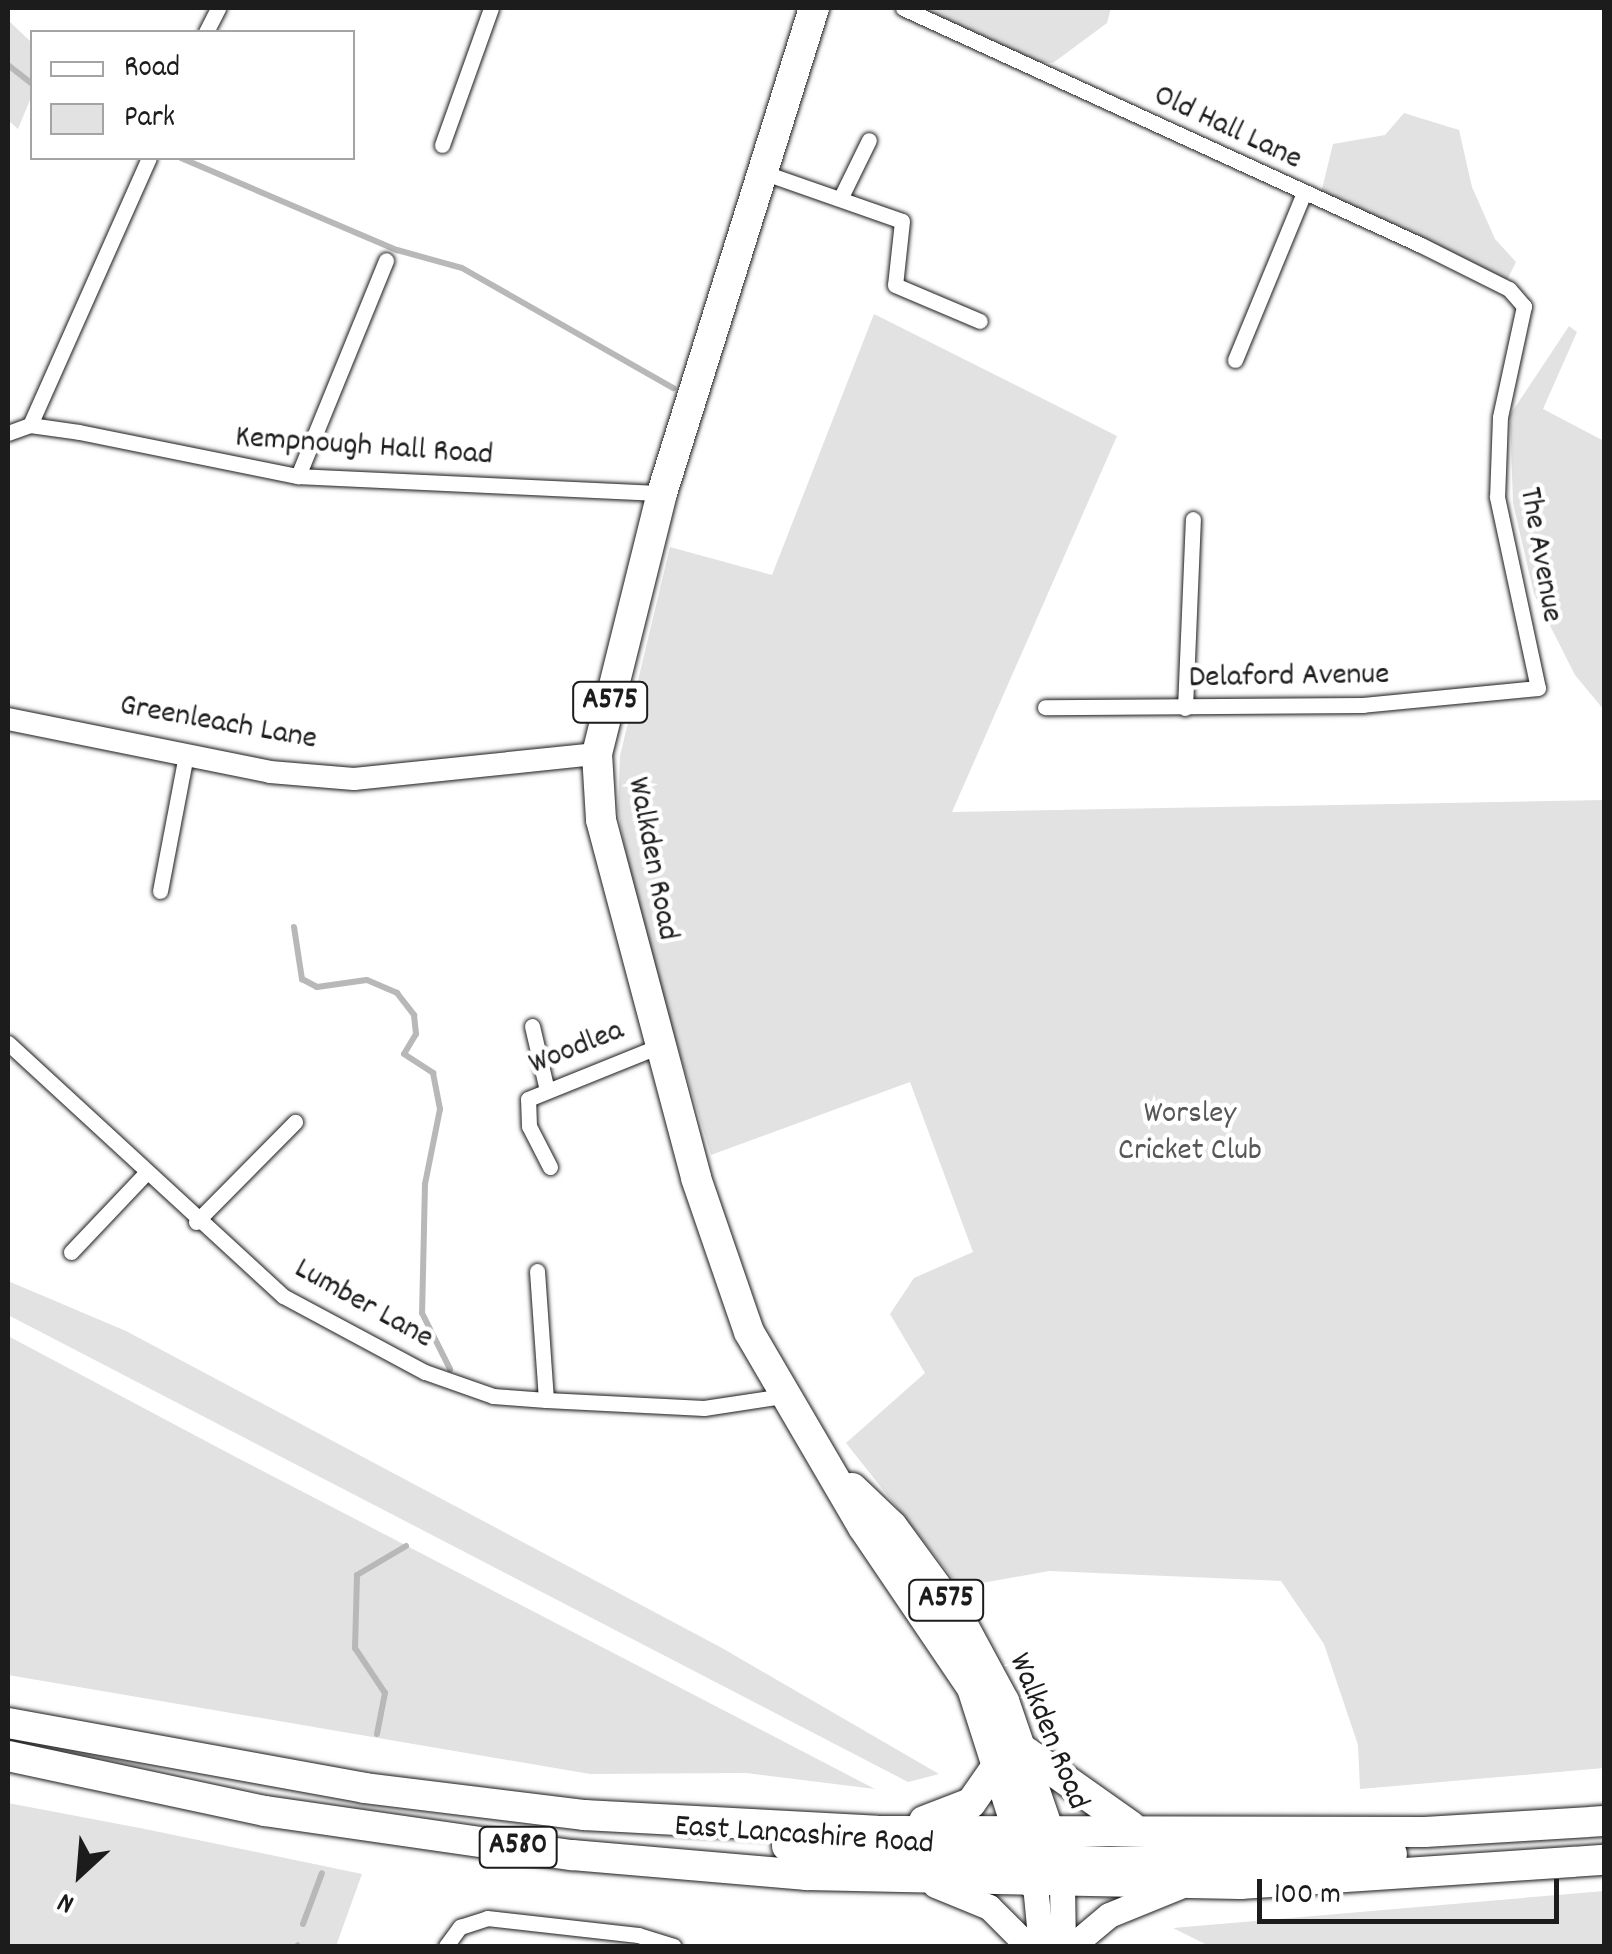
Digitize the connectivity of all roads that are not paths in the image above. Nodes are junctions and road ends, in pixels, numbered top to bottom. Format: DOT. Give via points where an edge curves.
graph roads {
  1 [pos="491,8"];
  2 [pos="814,8"];
  3 [pos="902,8"];
  4 [pos="869,140"];
  5 [pos="442,144"];
  6 [pos="149,160"];
  7 [pos="762,172"];
  8 [pos="842,194"];
  9 [pos="1303,195"];
  10 [pos="386,260"];
  11 [pos="1524,306"];
  12 [pos="980,322"];
  13 [pos="1235,360"];
  14 [pos="30,425"];
  15 [pos="8,433"];
  16 [pos="298,476"];
  17 [pos="662,493"];
  18 [pos="1194,519"];
  19 [pos="1534,691"];
  20 [pos="1045,707"];
  21 [pos="1185,708"];
  22 [pos="8,719"];
  23 [pos="597,754"];
  24 [pos="186,755"];
  25 [pos="160,892"];
  26 [pos="532,1026"];
  27 [pos="8,1043"];
  28 [pos="659,1046"];
  29 [pos="546,1086"];
  30 [pos="295,1122"];
  31 [pos="550,1167"];
  32 [pos="145,1174"];
  33 [pos="196,1222"];
  34 [pos="71,1252"];
  35 [pos="537,1272"];
  36 [pos="782,1396"];
  37 [pos="546,1400"];
  38 [pos="8,1723"];
  39 [pos="1012,1755"];
  40 [pos="8,1756"];
  41 [pos="364,1788"];
  42 [pos="1604,1821"];
  43 [pos="1034,1829"];
  44 [pos="1138,1830"];
  45 [pos="877,1831"];
  46 [pos="1604,1860"];
  47 [pos="1558,1863"];
  48 [pos="1046,1872"];
  49 [pos="924,1882"];
  50 [pos="1184,1884"];
  51 [pos="446,1946"];
  52 [pos="673,1946"];
  53 [pos="1028,1946"];
  54 [pos="1040,1946"];
  55 [pos="1064,1946"];
  56 [pos="1072,1946"];
  1 -- 5 [label="street"];
  2 -- 7 [label="highway, Walkden Road / A575"];
  3 -- 9 [label="street, Old Hall Lane"];
  4 -- 8 [label="street"];
  6 -- 14 [label="street"];
  7 -- 8 [label="street"];
  7 -- 17 [label="highway, Walkden Road / A575"];
  8 -- 12 [label="street" via="902,221 894,285"];
  9 -- 11 [label="street, Old Hall Lane" via="1509,289"];
  9 -- 13 [label="street"];
  10 -- 16 [label="street"];
  11 -- 19 [label="street, The Avenue" via="1500,418 1497,497 1509,575 1540,678"];
  14 -- 15 [label="street"];
  14 -- 16 [label="street, Kempnough Hall Road"];
  16 -- 17 [label="street, Kempnough Hall Road"];
  17 -- 23 [label="highway, Walkden Road / A575"];
  18 -- 21 [label="street"];
  19 -- 21 [label="street, Delaford Avenue"];
  20 -- 21 [label="street, Delaford Avenue"];
  22 -- 24 [label="street, Greenleach Lane"];
  23 -- 24 [label="street, Greenleach Lane" via="354,779"];
  23 -- 28 [label="highway, Walkden Road / A575" via="601,820"];
  24 -- 25 [label="street"];
  26 -- 29 [label="street"];
  27 -- 32 [label="street, Lumber Lane"];
  28 -- 29 [label="street, Woodlea"];
  28 -- 36 [label="highway, Walkden Road / A575" via="749,1332"];
  29 -- 31 [label="street, Woodlea" via="528,1099 528,1112"];
  30 -- 33 [label="street"];
  32 -- 33 [label="street, Lumber Lane"];
  32 -- 34 [label="street"];
  33 -- 37 [label="street, Lumber Lane" via="282,1296 348,1334 493,1396"];
  35 -- 37 [label="street"];
  36 -- 37 [label="street, Lumber Lane" via="704,1408"];
  36 -- 39 [label="highway, Walkden Road / A575" via="836,1472 892,1526 958,1616"];
  38 -- 41 [label="highway, East Lancashire Road / A580"];
  39 -- 43 [label="highway, Walkden Road / A575"];
  39 -- 44 [label="highway"];
  39 -- 45 [label="highway" via="963,1808"];
  40 -- 49 [label="highway, East Lancashire Road / A580" via="266,1811 572,1855"];
  41 -- 45 [label="highway, East Lancashire Road / A580" via="584,1815"];
  41 -- 48 [label="highway" via="567,1827"];
  42 -- 44 [label="highway, East Lancashire Road / A580" via="1425,1832"];
  43 -- 44 [label="highway, East Lancashire Road / A580"];
  43 -- 45 [label="highway, East Lancashire Road / A580"];
  43 -- 48 [label="highway, Walkden Road / A575"];
  46 -- 47 [label="highway, East Lancashire Road / A580"];
  47 -- 48 [label="highway" via="1502,1851"];
  47 -- 50 [label="highway, East Lancashire Road / A580"];
  48 -- 49 [label="highway, East Lancashire Road / A580"];
  48 -- 50 [label="highway, East Lancashire Road / A580"];
  48 -- 54 [label="main road, Walkden Road / A575"];
  48 -- 55 [label="main road, Walkden Road / A575"];
  49 -- 53 [label="main road" via="990,1907"];
  50 -- 56 [label="main road" via="1109,1914"];
  51 -- 52 [label="street" via="460,1927 487,1918 638,1934"];
}
